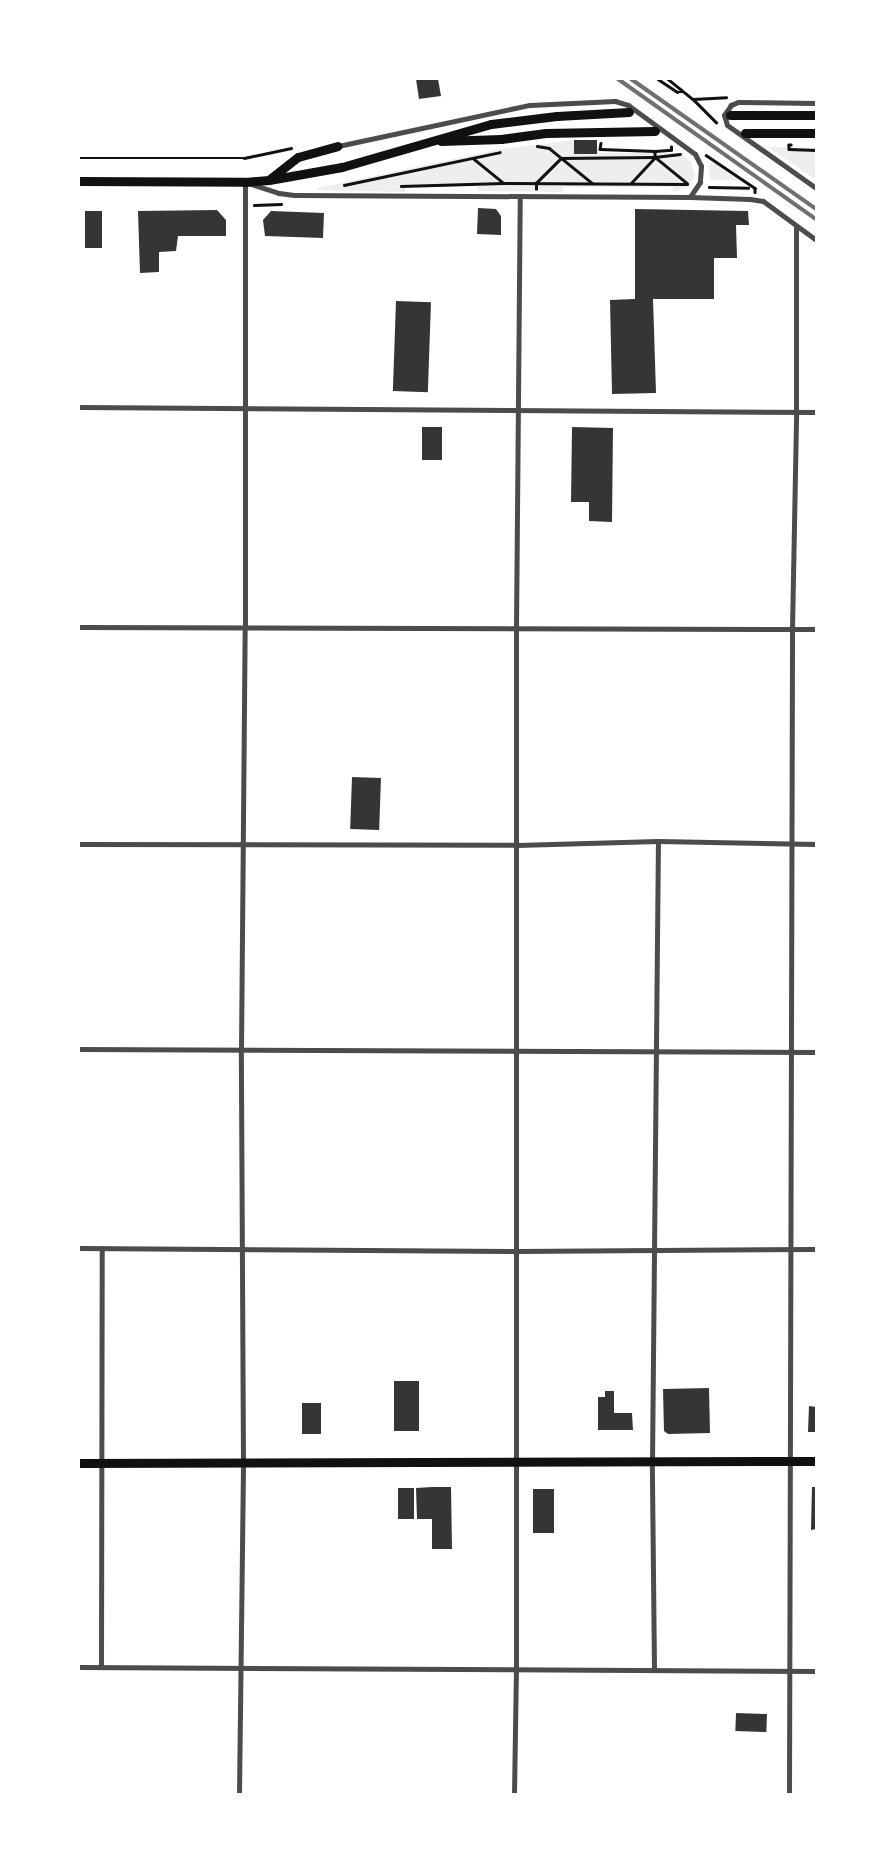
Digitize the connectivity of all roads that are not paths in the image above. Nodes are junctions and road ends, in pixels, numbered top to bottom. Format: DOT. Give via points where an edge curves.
graph roads {
  1 [pos="816,103"];
  2 [pos="629,112"];
  3 [pos="730,115"];
  4 [pos="816,116"];
  5 [pos="655,131"];
  6 [pos="745,133"];
  7 [pos="816,133"];
  8 [pos="423,142"];
  9 [pos="338,146"];
  10 [pos="269,180"];
  11 [pos="79,181"];
  12 [pos="245,182"];
  13 [pos="816,188"];
  14 [pos="520,196"];
  15 [pos="690,196"];
  16 [pos="796,226"];
  17 [pos="816,240"];
  18 [pos="79,407"];
  19 [pos="244,408"];
  20 [pos="518,410"];
  21 [pos="796,412"];
  22 [pos="816,412"];
  23 [pos="79,627"];
  24 [pos="245,627"];
  25 [pos="516,628"];
  26 [pos="792,629"];
  27 [pos="816,629"];
  28 [pos="658,841"];
  29 [pos="79,844"];
  30 [pos="242,844"];
  31 [pos="793,844"];
  32 [pos="816,844"];
  33 [pos="517,845"];
  34 [pos="79,1049"];
  35 [pos="241,1050"];
  36 [pos="517,1051"];
  37 [pos="656,1052"];
  38 [pos="792,1052"];
  39 [pos="816,1052"];
  40 [pos="79,1248"];
  41 [pos="102,1248"];
  42 [pos="790,1249"];
  43 [pos="816,1249"];
  44 [pos="243,1250"];
  45 [pos="516,1251"];
  46 [pos="654,1251"];
  47 [pos="515,1461"];
  48 [pos="791,1461"];
  49 [pos="816,1461"];
  50 [pos="243,1462"];
  51 [pos="652,1462"];
  52 [pos="79,1463"];
  53 [pos="101,1463"];
  54 [pos="79,1667"];
  55 [pos="101,1667"];
  56 [pos="240,1668"];
  57 [pos="516,1670"];
  58 [pos="654,1670"];
  59 [pos="789,1671"];
  60 [pos="816,1671"];
  61 [pos="239,1794"];
  62 [pos="514,1794"];
  63 [pos="789,1794"];
  1 -- 13 [label="street" via="738,102 731,105 724,115 727,125"];
  2 -- 8 [label="main road" via="491,124"];
  3 -- 4 [label="main road"];
  5 -- 8 [label="main road"];
  6 -- 7 [label="main road"];
  8 -- 10 [label="main road" via="342,167"];
  9 -- 10 [label="main road" via="298,157"];
  9 -- 15 [label="street" via="530,105 615,101 628,105 695,154 701,172 698,188"];
  10 -- 12 [label="main road"];
  11 -- 12 [label="main road"];
  12 -- 14 [label="street" via="294,195"];
  12 -- 19 [label="street"];
  14 -- 15 [label="street"];
  14 -- 20 [label="street"];
  15 -- 16 [label="street" via="763,201"];
  16 -- 17 [label="street"];
  16 -- 21 [label="street"];
  18 -- 19 [label="street"];
  19 -- 20 [label="street"];
  19 -- 24 [label="street"];
  20 -- 21 [label="street"];
  20 -- 25 [label="street"];
  21 -- 22 [label="street"];
  21 -- 26 [label="street"];
  23 -- 24 [label="street"];
  24 -- 25 [label="street"];
  24 -- 30 [label="street"];
  25 -- 26 [label="street"];
  25 -- 33 [label="street"];
  26 -- 27 [label="street"];
  26 -- 31 [label="street"];
  28 -- 31 [label="street"];
  28 -- 33 [label="street"];
  28 -- 37 [label="street"];
  29 -- 30 [label="street"];
  30 -- 33 [label="street"];
  30 -- 35 [label="street"];
  31 -- 32 [label="street"];
  31 -- 38 [label="street"];
  33 -- 36 [label="street"];
  34 -- 35 [label="street"];
  35 -- 36 [label="street"];
  35 -- 44 [label="street"];
  36 -- 37 [label="street"];
  36 -- 45 [label="street"];
  37 -- 38 [label="street"];
  37 -- 46 [label="street"];
  38 -- 39 [label="street"];
  38 -- 42 [label="street"];
  40 -- 41 [label="street"];
  41 -- 44 [label="street"];
  41 -- 53 [label="street"];
  42 -- 43 [label="street"];
  42 -- 46 [label="street"];
  42 -- 48 [label="street"];
  44 -- 45 [label="street"];
  44 -- 50 [label="street"];
  45 -- 46 [label="street"];
  45 -- 47 [label="street"];
  46 -- 51 [label="street"];
  47 -- 50 [label="main road"];
  47 -- 51 [label="main road"];
  47 -- 57 [label="street"];
  48 -- 49 [label="main road"];
  48 -- 51 [label="main road"];
  48 -- 59 [label="street"];
  50 -- 53 [label="main road"];
  50 -- 56 [label="street"];
  51 -- 58 [label="street"];
  52 -- 53 [label="main road"];
  53 -- 55 [label="street"];
  54 -- 55 [label="street"];
  55 -- 56 [label="street"];
  56 -- 57 [label="street"];
  56 -- 61 [label="street"];
  57 -- 58 [label="street"];
  57 -- 62 [label="street"];
  58 -- 59 [label="street"];
  59 -- 60 [label="street"];
  59 -- 63 [label="street"];
}
